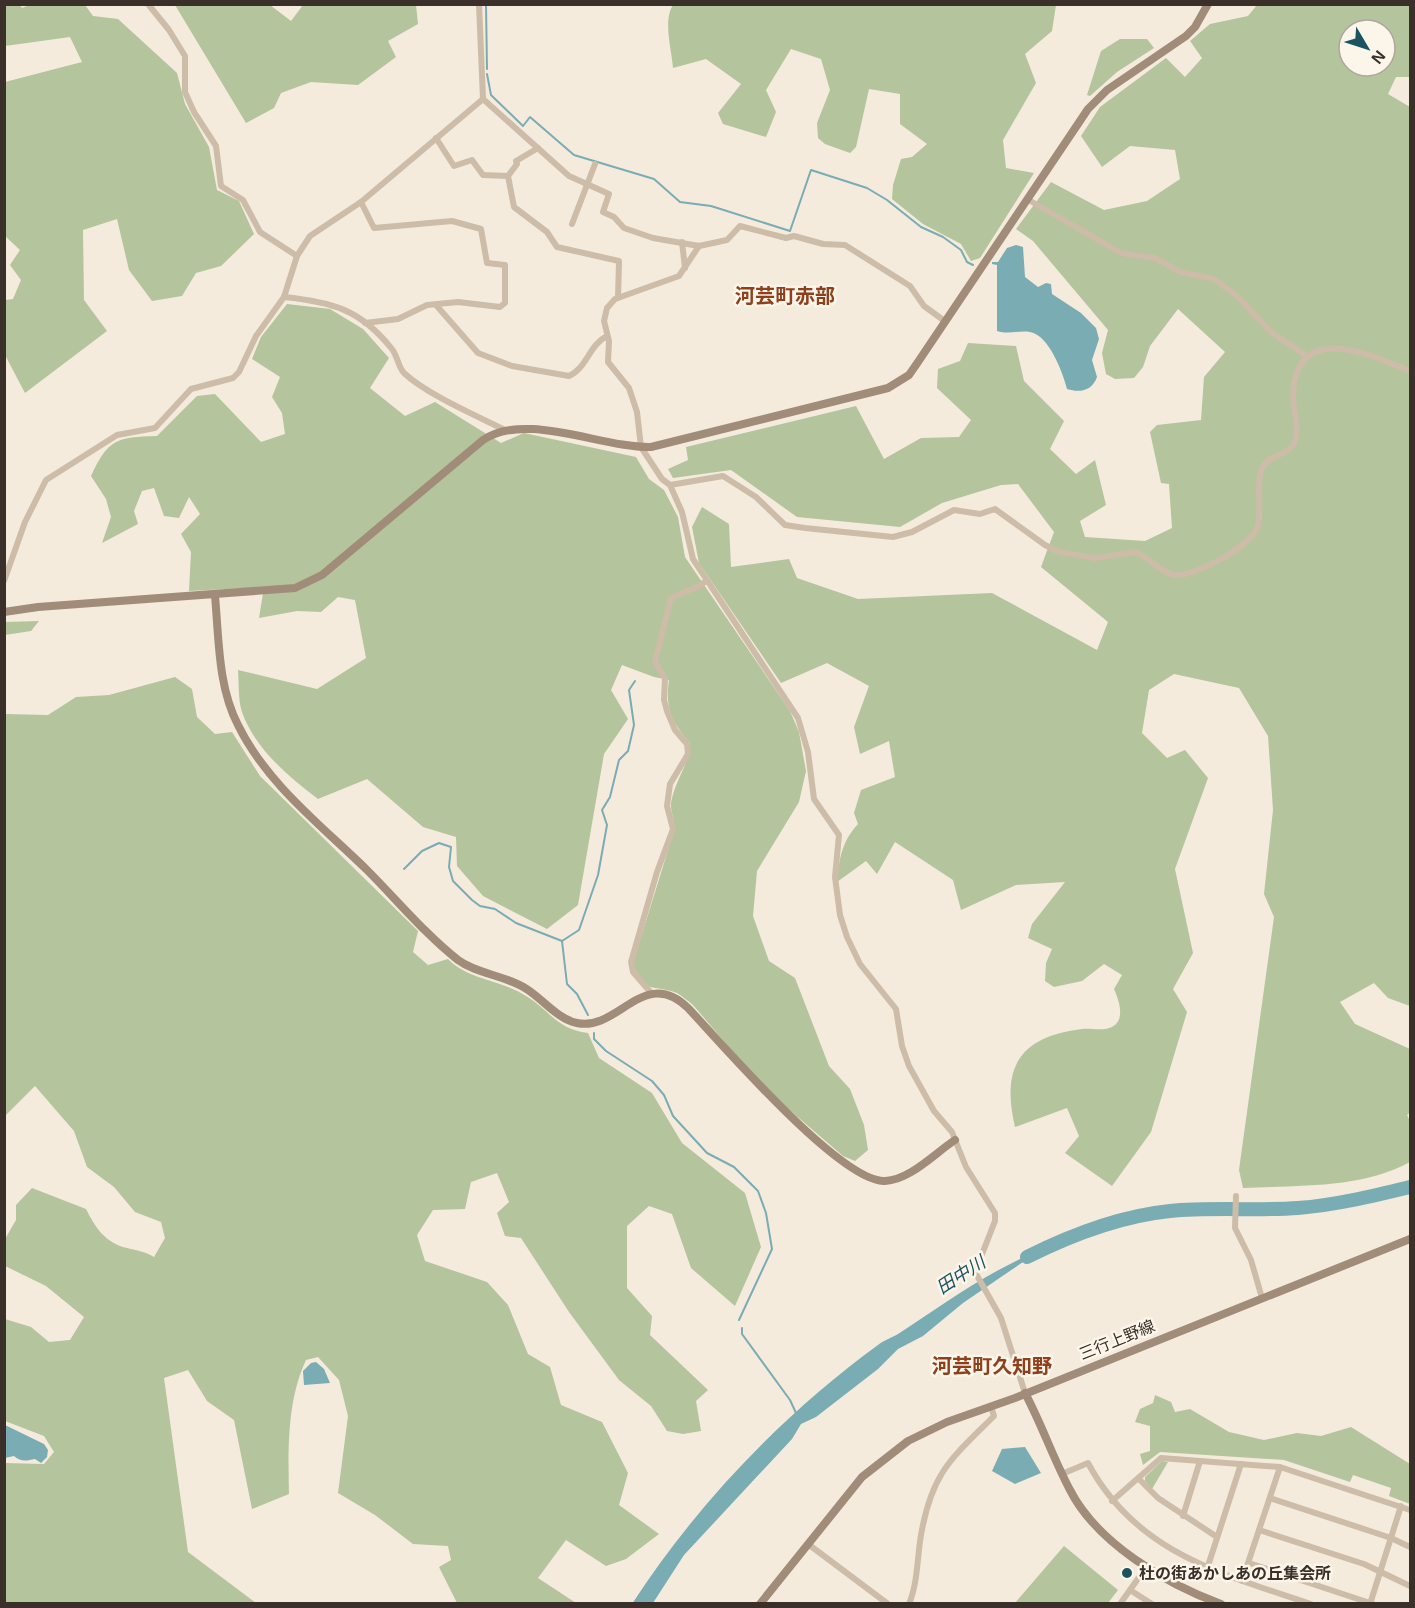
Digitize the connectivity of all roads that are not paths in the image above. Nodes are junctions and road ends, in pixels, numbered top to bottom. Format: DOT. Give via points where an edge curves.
graph roads {
  1 [pos="148,4"];
  2 [pos="479,4"];
  3 [pos="1208,4"];
  4 [pos="483,99"];
  5 [pos="436,138"];
  6 [pos="538,148"];
  7 [pos="595,164"];
  8 [pos="507,176"];
  9 [pos="586,185"];
  10 [pos="1027,199"];
  11 [pos="361,202"];
  12 [pos="572,225"];
  13 [pos="682,242"];
  14 [pos="699,246"];
  15 [pos="297,256"];
  16 [pos="685,268"];
  17 [pos="284,297"];
  18 [pos="618,298"];
  19 [pos="436,305"];
  20 [pos="365,322"];
  21 [pos="945,322"];
  22 [pos="607,336"];
  23 [pos="1308,357"];
  24 [pos="1410,371"];
  25 [pos="505,430"];
  26 [pos="641,447"];
  27 [pos="670,485"];
  28 [pos="706,580"];
  29 [pos="4,581"];
  30 [pos="215,596"];
  31 [pos="4,612"];
  32 [pos="652,994"];
  33 [pos="955,1140"];
  34 [pos="1236,1196"];
  35 [pos="1410,1239"];
  36 [pos="1262,1298"];
  37 [pos="1025,1393"];
  38 [pos="991,1407"];
  39 [pos="1200,1461"];
  40 [pos="1241,1464"];
  41 [pos="1280,1467"];
  42 [pos="1062,1474"];
  43 [pos="1139,1479"];
  44 [pos="1270,1498"];
  45 [pos="1112,1501"];
  46 [pos="1401,1506"];
  47 [pos="1410,1510"];
  48 [pos="1183,1516"];
  49 [pos="1259,1530"];
  50 [pos="1217,1537"];
  51 [pos="1391,1538"];
  52 [pos="808,1544"];
  53 [pos="1410,1547"];
  54 [pos="1249,1563"];
  55 [pos="1147,1566"];
  56 [pos="1207,1569"];
  57 [pos="1381,1570"];
  58 [pos="1242,1581"];
  59 [pos="1410,1586"];
  60 [pos="1130,1590"];
  61 [pos="1308,1603"];
  62 [pos="1371,1603"];
  63 [pos="760,1604"];
  64 [pos="888,1604"];
  65 [pos="909,1604"];
  66 [pos="1120,1604"];
  67 [pos="1152,1604"];
  68 [pos="1221,1604"];
  1 -- 15 [label="street" via="185,56 185,92 216,146 220,186 243,200 260,232"];
  2 -- 4 [label="street"];
  3 -- 10 [label="street" via="1186,36 1098,98"];
  4 -- 5 [label="street"];
  4 -- 6 [label="street"];
  5 -- 8 [label="street" via="454,166 472,160 483,176"];
  5 -- 11 [label="street"];
  6 -- 8 [label="street" via="516,161"];
  6 -- 9 [label="street" via="569,176"];
  7 -- 9 [label="street"];
  8 -- 18 [label="street" via="514,207 547,232 556,247 619,261"];
  9 -- 12 [label="street"];
  9 -- 13 [label="street" via="609,194 603,212 624,228"];
  10 -- 21 [label="street"];
  10 -- 23 [label="street" via="1121,253 1155,258 1180,272 1214,279 1236,295 1270,331"];
  11 -- 15 [label="street" via="310,236"];
  11 -- 19 [label="street" via="374,228 452,221 481,229 487,263 505,265 505,303 496,308 458,302"];
  13 -- 14 [label="street"];
  13 -- 16 [label="street"];
  14 -- 16 [label="street"];
  14 -- 21 [label="street" via="727,240 740,226 786,238 845,245 910,286 924,306"];
  15 -- 17 [label="street"];
  16 -- 18 [label="street" via="670,281"];
  17 -- 20 [label="street" via="330,303"];
  17 -- 29 [label="street" via="233,378 191,389 155,428 117,435 46,480 25,522"];
  18 -- 22 [label="street" via="605,313"];
  19 -- 20 [label="street" via="419,307 398,319"];
  19 -- 22 [label="street" via="478,353 512,366 572,375 596,342"];
  20 -- 25 [label="street" via="391,348 405,375"];
  21 -- 26 [label="street" via="909,375 888,388"];
  22 -- 26 [label="street" via="608,362 629,388 637,412"];
  23 -- 24 [label="street" via="1329,348 1352,349"];
  23 -- 27 [label="street" via="1296,375 1295,441 1262,468 1258,527 1240,548 1187,573 1171,574 1136,552 1095,558 1059,552 995,509 980,514 954,510 912,532 883,537 785,525 756,497 723,476"];
  25 -- 26 [label="street" via="535,429"];
  25 -- 30 [label="street" via="483,440 314,580 286,590"];
  26 -- 27 [label="street"];
  27 -- 28 [label="street" via="682,512 693,559"];
  28 -- 32 [label="street" via="671,598 656,658 665,678 667,711 675,730 687,744 688,754 670,784 668,806 673,829 631,962 633,972"];
  28 -- 33 [label="street" via="798,718 808,752 814,799 839,835 834,877 847,937 860,964 896,1009 909,1066"];
  30 -- 31 [label="street"];
  30 -- 32 [label="street" via="228,702 258,762 447,950 469,966 518,984 567,1020 579,1024 606,1018"];
  32 -- 33 [label="street" via="669,996 684,1005 764,1092 866,1177 879,1181 898,1177"];
  33 -- 37 [label="street" via="966,1167 995,1213 975,1267 976,1274 992,1300 1013,1350"];
  34 -- 36 [label="street" via="1235,1228 1251,1260"];
  35 -- 36 [label="street, 三行上野線"];
  36 -- 37 [label="street, 三行上野線"];
  37 -- 38 [label="street, 三行上野線"];
  37 -- 42 [label="street"];
  38 -- 52 [label="street, 三行上野線" via="929,1430 884,1457"];
  38 -- 65 [label="street" via="994,1416 940,1472 933,1486"];
  39 -- 40 [label="street"];
  39 -- 43 [label="street" via="1161,1458"];
  39 -- 48 [label="street"];
  40 -- 41 [label="street"];
  40 -- 50 [label="street"];
  41 -- 44 [label="street"];
  41 -- 46 [label="street"];
  42 -- 45 [label="street" via="1088,1463"];
  42 -- 55 [label="street" via="1094,1524"];
  43 -- 45 [label="street"];
  43 -- 48 [label="street"];
  44 -- 49 [label="street"];
  44 -- 51 [label="street"];
  45 -- 56 [label="street" via="1138,1525"];
  46 -- 47 [label="street"];
  46 -- 51 [label="street"];
  48 -- 50 [label="street"];
  49 -- 54 [label="street"];
  49 -- 57 [label="street"];
  50 -- 56 [label="street"];
  51 -- 53 [label="street"];
  51 -- 57 [label="street"];
  52 -- 63 [label="street, 三行上野線"];
  52 -- 64 [label="street"];
  54 -- 58 [label="street"];
  54 -- 62 [label="street"];
  55 -- 60 [label="street"];
  55 -- 68 [label="street" via="1175,1585"];
  56 -- 58 [label="street"];
  57 -- 59 [label="street"];
  57 -- 62 [label="street"];
  58 -- 61 [label="street"];
  60 -- 66 [label="street"];
  60 -- 67 [label="street"];
}
